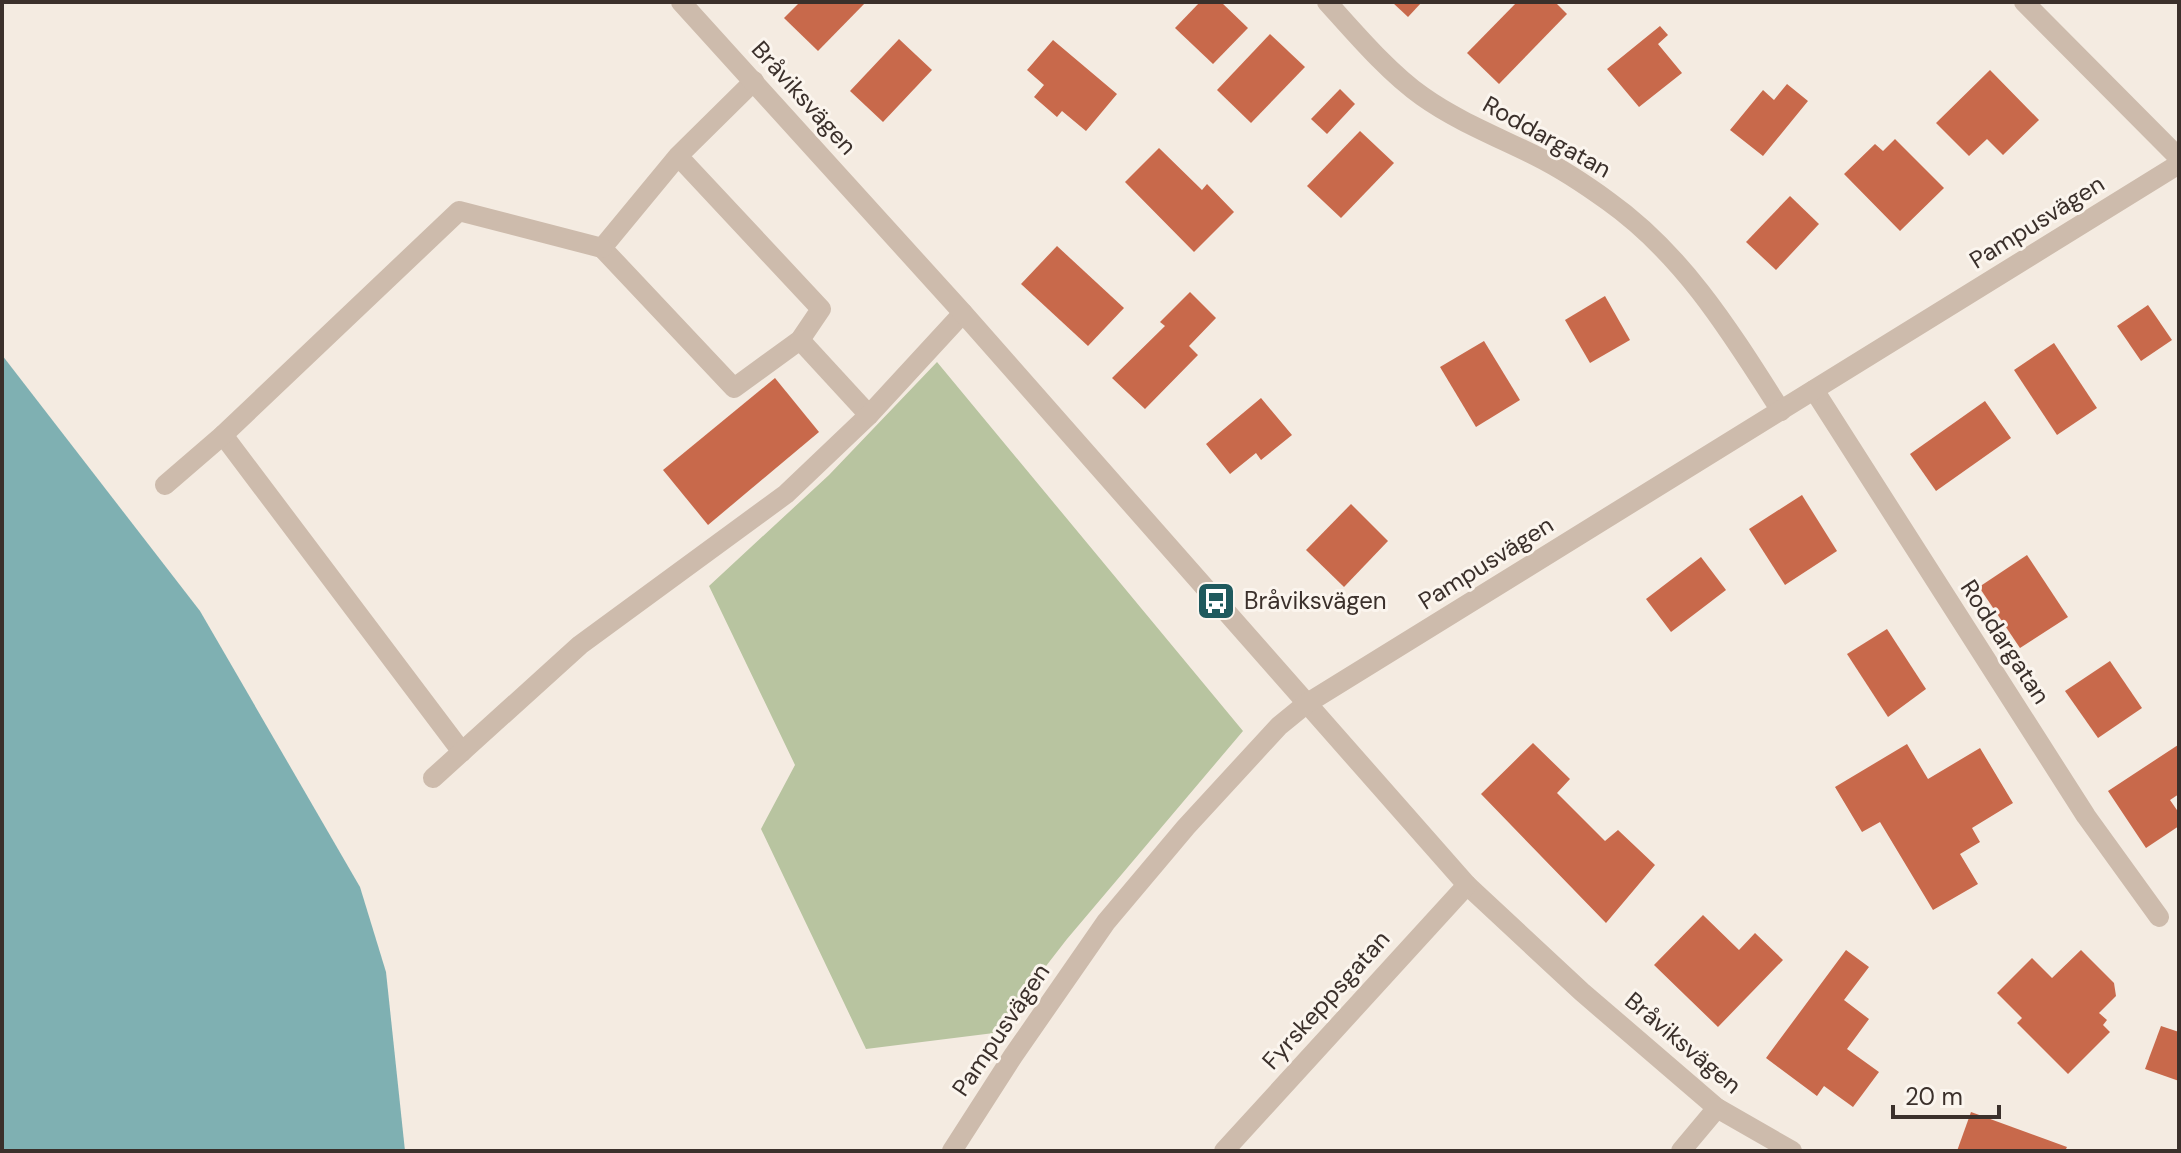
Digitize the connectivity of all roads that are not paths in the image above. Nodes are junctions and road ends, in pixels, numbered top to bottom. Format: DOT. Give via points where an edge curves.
graph roads {
  1 [pos="681,2"];
  2 [pos="1327,2"];
  3 [pos="2024,2"];
  4 [pos="754,81"];
  5 [pos="678,156"];
  6 [pos="2179,161"];
  7 [pos="602,248"];
  8 [pos="963,313"];
  9 [pos="800,340"];
  10 [pos="1814,390"];
  11 [pos="1781,411"];
  12 [pos="869,415"];
  13 [pos="223,435"];
  14 [pos="165,485"];
  15 [pos="1306,704"];
  16 [pos="462,752"];
  17 [pos="433,778"];
  18 [pos="1467,885"];
  19 [pos="2159,917"];
  20 [pos="1717,1108"];
  21 [pos="952,1151"];
  22 [pos="1224,1151"];
  23 [pos="1681,1151"];
  24 [pos="1792,1151"];
  1 -- 4 [label="street, Bråviksvägen"];
  2 -- 11 [label="street, Roddargatan" via="1421,96 1609,201 1668,253 1713,305"];
  3 -- 6 [label="street"];
  4 -- 5 [label="street"];
  4 -- 8 [label="street, Bråviksvägen"];
  5 -- 7 [label="street"];
  5 -- 9 [label="street" via="821,309"];
  6 -- 10 [label="street, Pampusvägen"];
  7 -- 9 [label="street" via="734,388"];
  7 -- 13 [label="street" via="459,211"];
  8 -- 12 [label="street"];
  8 -- 15 [label="street, Bråviksvägen"];
  9 -- 12 [label="street"];
  10 -- 11 [label="street, Pampusvägen"];
  10 -- 19 [label="street, Roddargatan" via="2086,816"];
  11 -- 15 [label="street, Pampusvägen"];
  12 -- 16 [label="street" via="786,494 580,645"];
  13 -- 14 [label="street"];
  13 -- 16 [label="street"];
  15 -- 18 [label="street, Bråviksvägen"];
  15 -- 21 [label="street, Pampusvägen" via="1186,827 1106,922"];
  16 -- 17 [label="street"];
  18 -- 20 [label="street, Bråviksvägen"];
  18 -- 22 [label="street, Fyrskeppsgatan"];
  20 -- 23 [label="street"];
  20 -- 24 [label="street, Bråviksvägen"];
}
